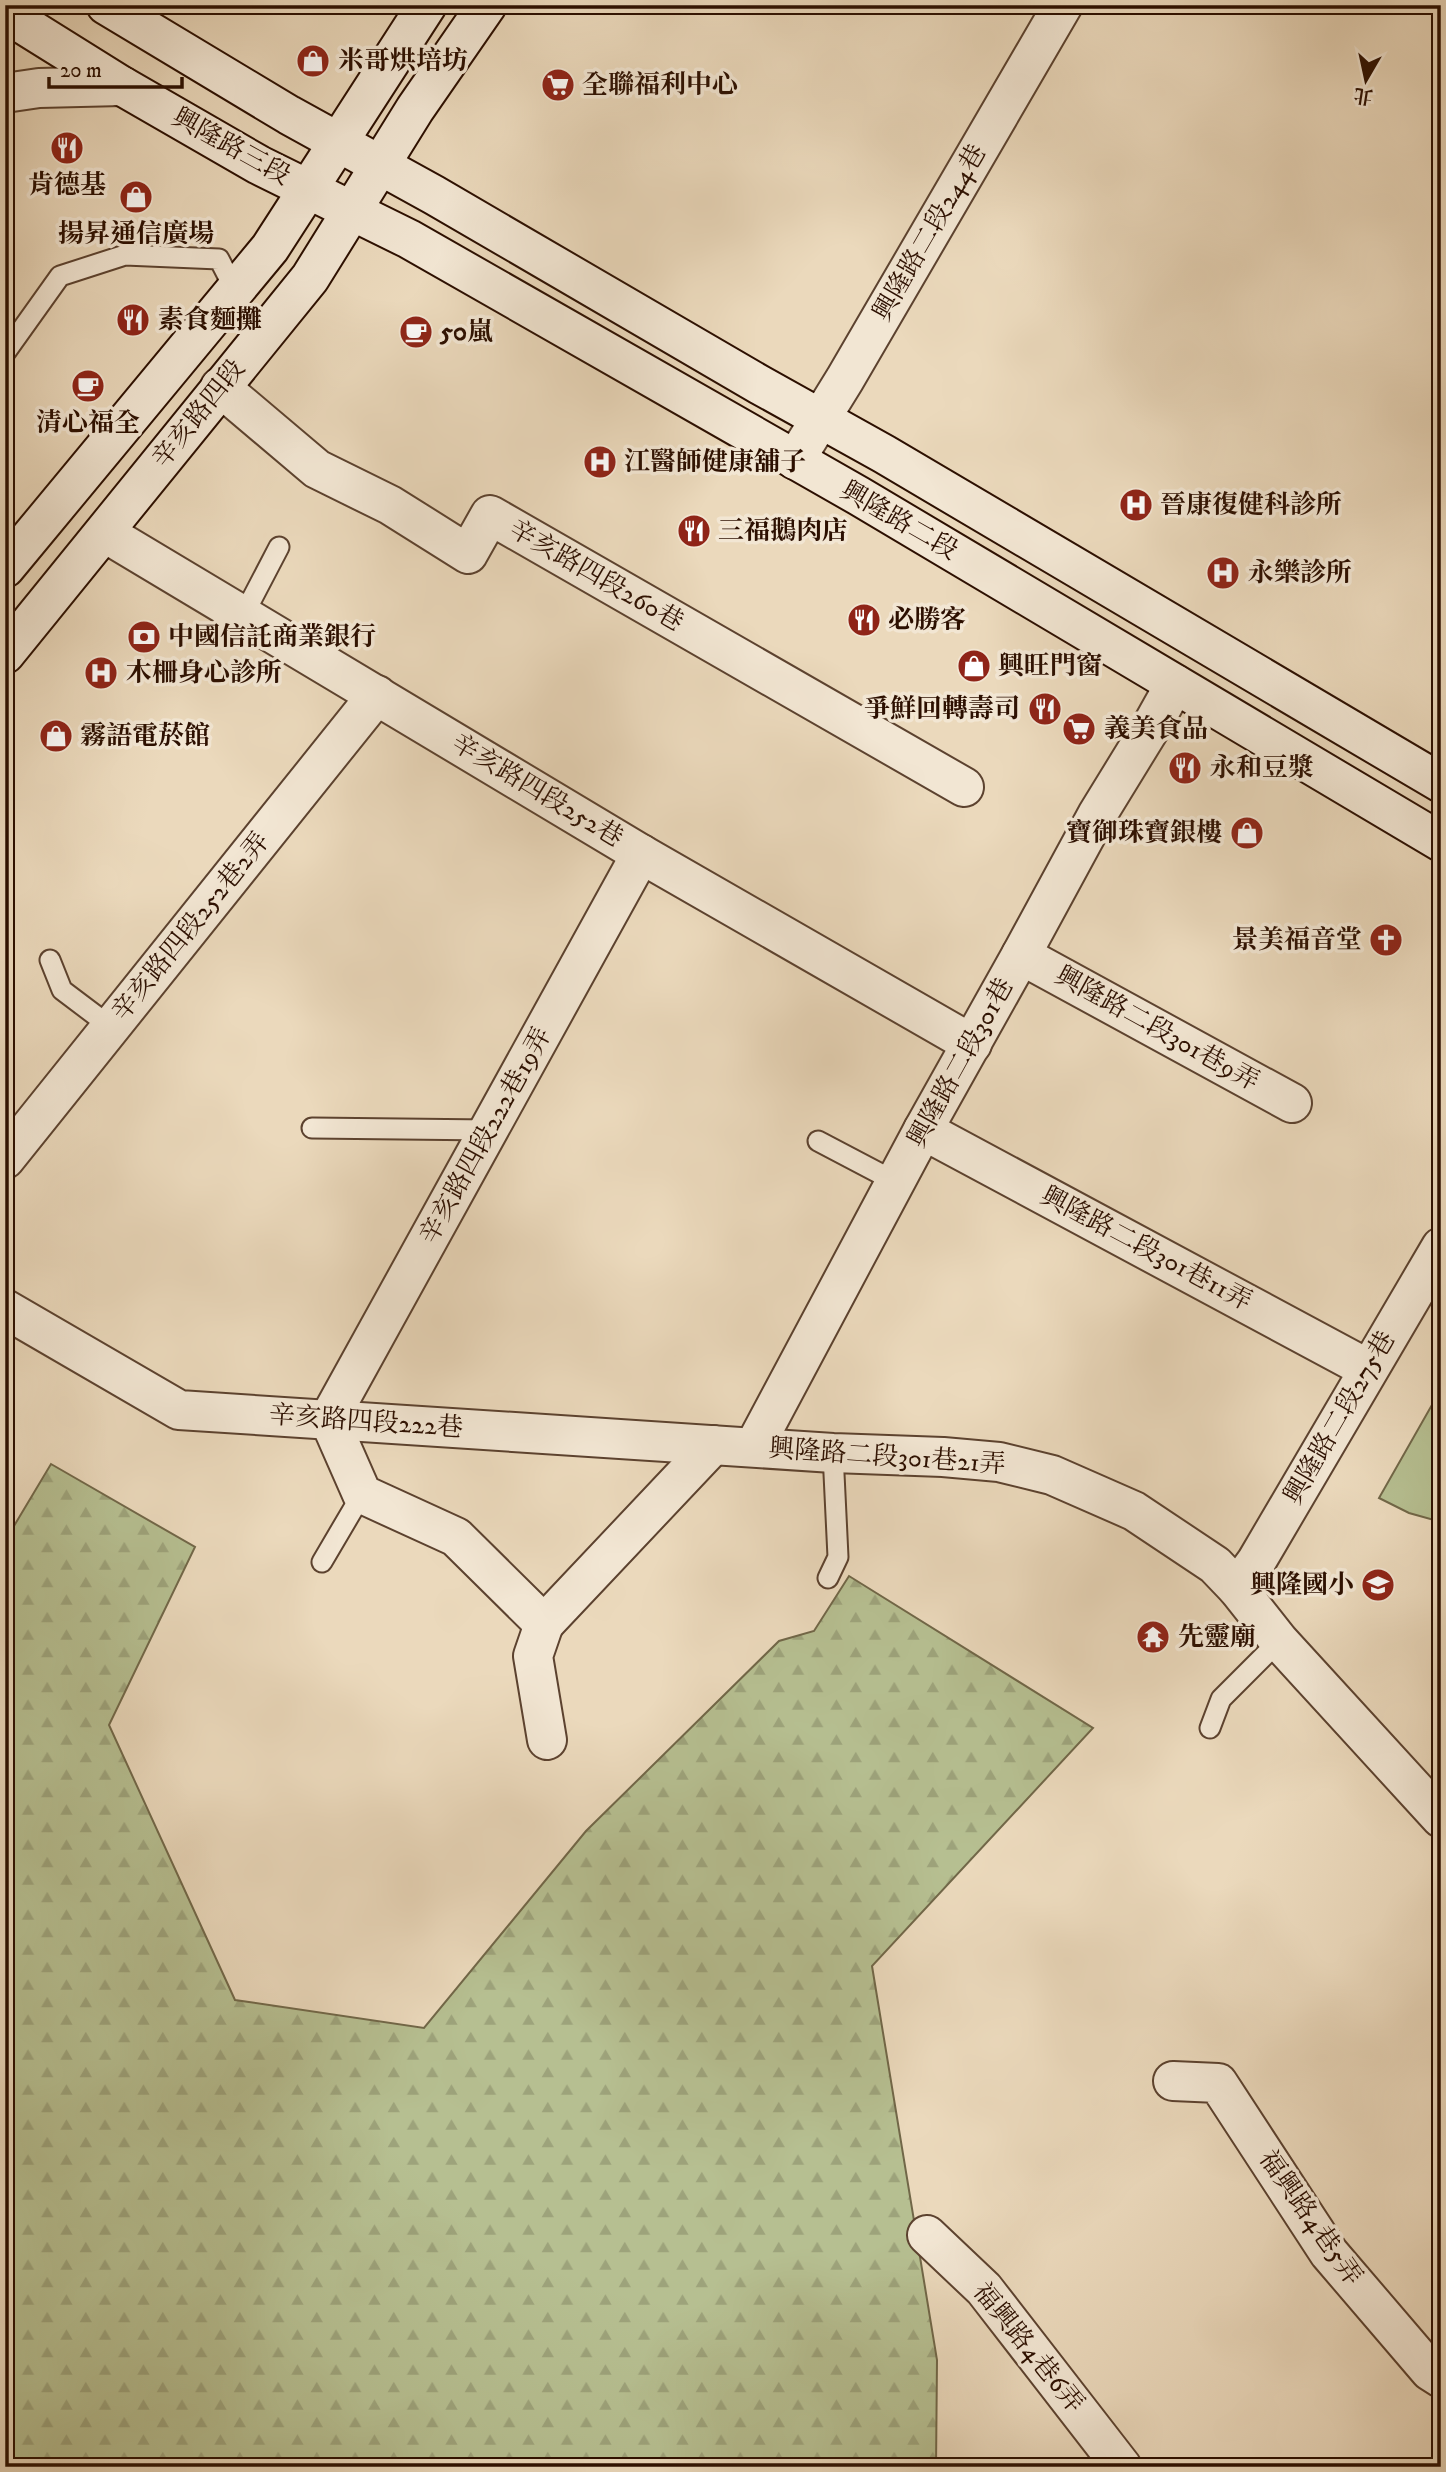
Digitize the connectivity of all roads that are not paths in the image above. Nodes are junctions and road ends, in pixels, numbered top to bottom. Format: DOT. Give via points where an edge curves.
graph roads {
  1 [pos="106,5"];
  2 [pos="427,5"];
  3 [pos="487,5"];
  4 [pos="1063,5"];
  5 [pos="5,13"];
  6 [pos="122,86"];
  7 [pos="5,93"];
  8 [pos="338,141"];
  9 [pos="380,165"];
  10 [pos="308,189"];
  11 [pos="352,211"];
  12 [pos="234,290"];
  13 [pos="5,353"];
  14 [pos="220,387"];
  15 [pos="821,419"];
  16 [pos="795,460"];
  17 [pos="105,533"];
  18 [pos="279,547"];
  19 [pos="5,568"];
  20 [pos="243,616"];
  21 [pos="5,654"];
  22 [pos="1175,684"];
  23 [pos="377,695"];
  24 [pos="1441,783"];
  25 [pos="964,787"];
  26 [pos="1441,842"];
  27 [pos="641,853"];
  28 [pos="1021,956"];
  29 [pos="50,960"];
  30 [pos="111,1027"];
  31 [pos="972,1044"];
  32 [pos="1292,1103"];
  33 [pos="312,1128"];
  34 [pos="490,1130"];
  35 [pos="923,1130"];
  36 [pos="818,1141"];
  37 [pos="5,1159"];
  38 [pos="896,1182"];
  39 [pos="1441,1247"];
  40 [pos="5,1309"];
  41 [pos="1368,1368"];
  42 [pos="329,1419"];
  43 [pos="713,1445"];
  44 [pos="754,1447"];
  45 [pos="833,1453"];
  46 [pos="362,1494"];
  47 [pos="322,1562"];
  48 [pos="828,1578"];
  49 [pos="1237,1588"];
  50 [pos="544,1624"];
  51 [pos="1279,1641"];
  52 [pos="1210,1728"];
  53 [pos="547,1740"];
  54 [pos="1441,1818"];
  55 [pos="1173,2081"];
  56 [pos="927,2235"];
  57 [pos="1441,2378"];
  58 [pos="1122,2467"];
  1 -- 8 [label="street"];
  2 -- 8 [label="street, 辛亥路四段"];
  3 -- 9 [label="street, 辛亥路四段"];
  4 -- 15 [label="street, 興隆路二段244巷"];
  5 -- 6 [label="street, 興隆路三段"];
  6 -- 7 [label="street"];
  6 -- 10 [label="street, 興隆路三段"];
  8 -- 9 [label="street"];
  8 -- 10 [label="street, 辛亥路四段"];
  9 -- 11 [label="street, 辛亥路四段"];
  9 -- 15 [label="street, 興隆路二段"];
  10 -- 11 [label="street, 興隆路三段"];
  10 -- 12 [label="street, 辛亥路四段" via="270,248"];
  11 -- 14 [label="street, 辛亥路四段" via="310,278"];
  11 -- 16 [label="street, 興隆路二段" via="409,239"];
  12 -- 13 [label="lane" via="219,259 125,255 60,276"];
  12 -- 19 [label="street, 辛亥路四段"];
  14 -- 17 [label="street, 辛亥路四段"];
  14 -- 25 [label="street, 辛亥路四段260巷" via="317,469 390,505 468,554 490,515"];
  15 -- 16 [label="street, 興隆路二段244巷"];
  15 -- 24 [label="street, 興隆路二段"];
  16 -- 22 [label="street, 興隆路二段"];
  17 -- 20 [label="street, 辛亥路四段252巷"];
  17 -- 21 [label="street, 辛亥路四段"];
  18 -- 20 [label="lane"];
  20 -- 23 [label="street, 辛亥路四段252巷"];
  22 -- 26 [label="street, 興隆路二段"];
  22 -- 28 [label="street, 興隆路二段301巷"];
  23 -- 27 [label="street, 辛亥路四段252巷"];
  23 -- 30 [label="street, 辛亥路四段252巷2弄"];
  27 -- 31 [label="street, 辛亥路四段252巷"];
  27 -- 34 [label="street, 辛亥路四段222巷19弄"];
  28 -- 31 [label="street, 興隆路二段301巷"];
  28 -- 32 [label="street, 興隆路二段301巷9弄"];
  29 -- 30 [label="lane" via="62,990"];
  30 -- 37 [label="street, 辛亥路四段252巷2弄"];
  31 -- 35 [label="street, 興隆路二段301巷"];
  33 -- 34 [label="lane"];
  34 -- 42 [label="street, 辛亥路四段222巷19弄"];
  35 -- 38 [label="street, 興隆路二段301巷"];
  35 -- 41 [label="street, 興隆路二段301巷11弄"];
  36 -- 38 [label="lane"];
  38 -- 44 [label="street, 興隆路二段301巷"];
  39 -- 41 [label="street, 興隆路二段275巷"];
  40 -- 42 [label="street, 辛亥路四段222巷" via="179,1410"];
  41 -- 49 [label="street, 興隆路二段275巷"];
  42 -- 43 [label="street, 辛亥路四段222巷"];
  42 -- 46 [label="street"];
  43 -- 44 [label="street, 辛亥路四段222巷"];
  43 -- 50 [label="street"];
  44 -- 45 [label="street, 興隆路二段301巷21弄"];
  45 -- 48 [label="lane" via="838,1557"];
  45 -- 49 [label="street, 興隆路二段301巷21弄" via="999,1462 1052,1475 1134,1511 1214,1565"];
  46 -- 47 [label="lane"];
  46 -- 50 [label="street" via="456,1537"];
  49 -- 51 [label="street, 興隆路二段301巷21弄"];
  50 -- 53 [label="street" via="533,1656"];
  51 -- 52 [label="lane" via="1221,1699"];
  51 -- 54 [label="street, 興隆路二段301巷21弄"];
  55 -- 57 [label="street, 福興路4巷5弄" via="1218,2083 1329,2253 1430,2371"];
  56 -- 58 [label="street, 福興路4巷6弄" via="984,2289"];
}
